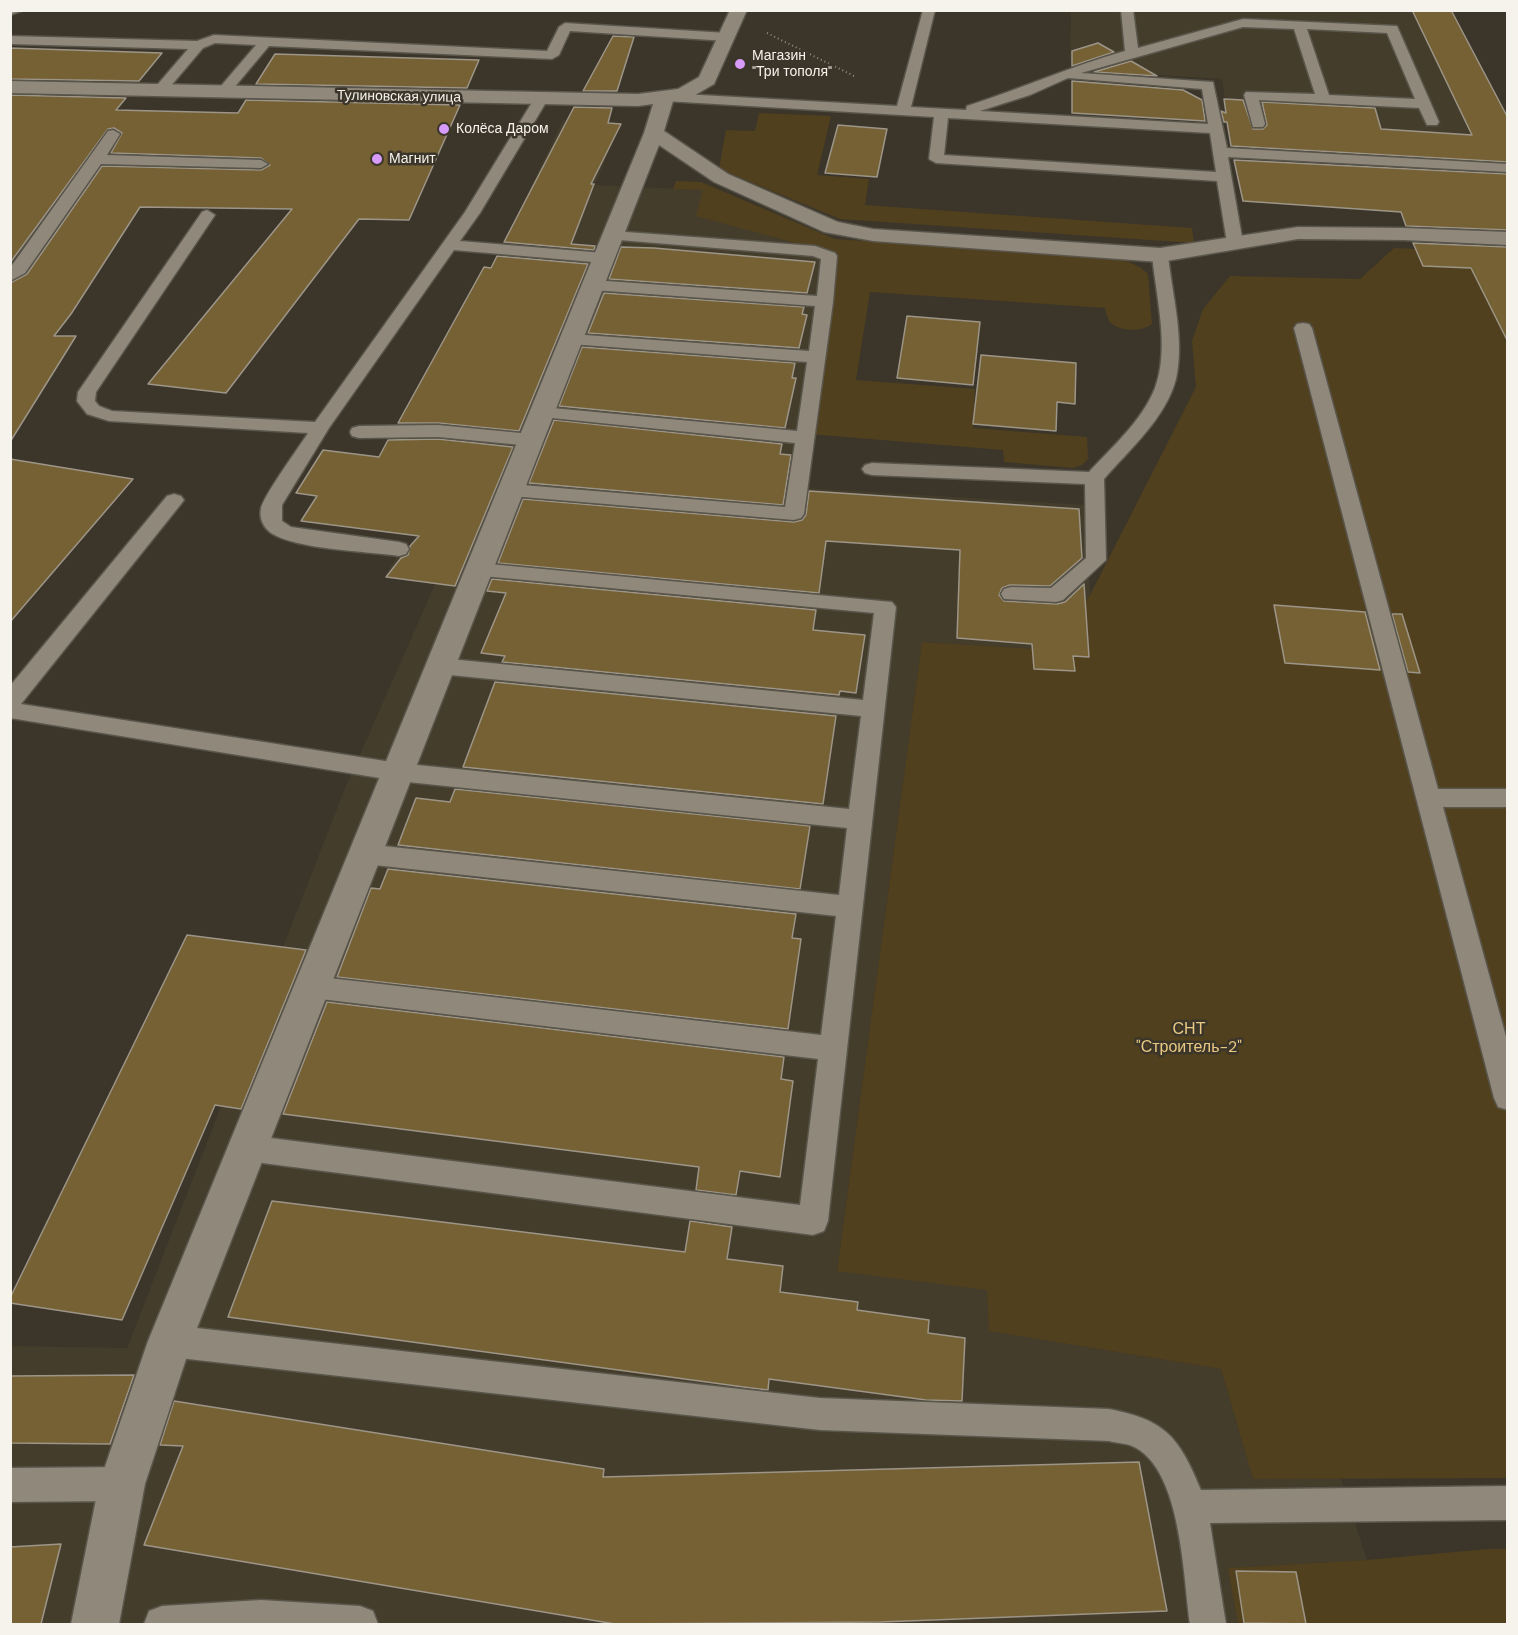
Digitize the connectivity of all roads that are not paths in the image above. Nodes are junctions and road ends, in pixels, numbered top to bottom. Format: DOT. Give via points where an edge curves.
graph roads {
  1 [pos="18,10"];
  2 [pos="739,10"];
  3 [pos="929,10"];
  4 [pos="1127,10"];
  5 [pos="10,11"];
  6 [pos="1299,25"];
  7 [pos="727,37"];
  8 [pos="10,40"];
  9 [pos="266,41"];
  10 [pos="198,45"];
  11 [pos="1132,52"];
  12 [pos="1060,75"];
  13 [pos="10,87"];
  14 [pos="159,91"];
  15 [pos="222,93"];
  16 [pos="665,97"];
  17 [pos="541,99"];
  18 [pos="1323,99"];
  19 [pos="1424,104"];
  20 [pos="904,106"];
  21 [pos="941,113"];
  22 [pos="958,114"];
  23 [pos="1432,122"];
  24 [pos="1258,124"];
  25 [pos="1216,129"];
  26 [pos="654,133"];
  27 [pos="113,134"];
  28 [pos="1220,152"];
  29 [pos="96,159"];
  30 [pos="261,164"];
  31 [pos="1508,168"];
  32 [pos="1224,177"];
  33 [pos="207,215"];
  34 [pos="1508,239"];
  35 [pos="1235,243"];
  36 [pos="450,245"];
  37 [pos="608,247"];
  38 [pos="1160,255"];
  39 [pos="10,276"];
  40 [pos="593,285"];
  41 [pos="825,302"];
  42 [pos="1303,328"];
  43 [pos="571,339"];
  44 [pos="817,357"];
  45 [pos="542,412"];
  46 [pos="320,428"];
  47 [pos="359,432"];
  48 [pos="806,438"];
  49 [pos="531,440"];
  50 [pos="872,469"];
  51 [pos="1094,478"];
  52 [pos="511,490"];
  53 [pos="174,500"];
  54 [pos="399,549"];
  55 [pos="479,570"];
  56 [pos="1011,594"];
  57 [pos="440,666"];
  58 [pos="10,702"];
  59 [pos="873,709"];
  60 [pos="10,710"];
  61 [pos="398,771"];
  62 [pos="1429,798"];
  63 [pos="1508,798"];
  64 [pos="861,820"];
  65 [pos="365,854"];
  66 [pos="850,907"];
  67 [pos="312,987"];
  68 [pos="834,1048"];
  69 [pos="1508,1098"];
  70 [pos="247,1148"];
  71 [pos="170,1341"];
  72 [pos="122,1484"];
  73 [pos="10,1485"];
  74 [pos="1508,1503"];
  75 [pos="1191,1507"];
  76 [pos="95,1624"];
  77 [pos="162,1624"];
  78 [pos="360,1624"];
  79 [pos="1208,1624"];
  1 -- 5 [label="lane"];
  2 -- 7 [label="street, Тулиновская улица"];
  3 -- 20 [label="lane"];
  4 -- 11 [label="lane"];
  6 -- 11 [label="lane" via="1243,22"];
  6 -- 18 [label="lane"];
  6 -- 19 [label="lane" via="1390,25"];
  7 -- 9 [label="lane" via="565,27 552,55"];
  7 -- 16 [label="street, Тулиновская улица" via="707,80 683,94"];
  8 -- 10 [label="lane"];
  9 -- 10 [label="lane" via="214,39"];
  9 -- 15 [label="lane"];
  10 -- 14 [label="lane"];
  11 -- 12 [label="lane"];
  12 -- 22 [label="lane" via="1026,92"];
  12 -- 25 [label="lane" via="1209,85"];
  13 -- 14 [label="street, Тулиновская улица"];
  14 -- 15 [label="street, Тулиновская улица"];
  15 -- 17 [label="street, Тулиновская улица"];
  16 -- 17 [label="street, Тулиновская улица" via="622,101"];
  16 -- 20 [label="lane"];
  16 -- 26 [label="street"];
  17 -- 36 [label="lane"];
  18 -- 19 [label="lane"];
  18 -- 24 [label="lane" via="1251,95"];
  19 -- 23 [label="lane"];
  20 -- 21 [label="lane"];
  21 -- 22 [label="lane"];
  21 -- 32 [label="lane" via="936,159"];
  22 -- 25 [label="lane"];
  25 -- 28 [label="lane"];
  26 -- 37 [label="street"];
  26 -- 38 [label="street" via="721,178 832,227 873,235"];
  27 -- 29 [label="lane"];
  28 -- 31 [label="lane"];
  28 -- 32 [label="lane"];
  29 -- 30 [label="lane"];
  29 -- 39 [label="lane" via="19,270"];
  32 -- 35 [label="lane"];
  33 -- 46 [label="lane" via="87,392 86,401 93,410 109,416"];
  34 -- 35 [label="street" via="1298,233"];
  35 -- 38 [label="street"];
  36 -- 37 [label="lane"];
  36 -- 46 [label="lane"];
  37 -- 40 [label="street"];
  37 -- 41 [label="lane" via="825,253 831,258"];
  38 -- 51 [label="lane" via="1170,360 1167,379 1151,411"];
  40 -- 41 [label="lane"];
  40 -- 43 [label="street"];
  41 -- 44 [label="lane"];
  42 -- 62 [label="lane"];
  43 -- 44 [label="lane"];
  43 -- 45 [label="street"];
  44 -- 48 [label="lane"];
  45 -- 48 [label="lane"];
  45 -- 49 [label="street"];
  46 -- 54 [label="lane" via="272,505 271,520 276,527 292,534"];
  47 -- 49 [label="lane" via="438,431"];
  48 -- 52 [label="lane" via="794,514"];
  49 -- 52 [label="street"];
  50 -- 51 [label="lane"];
  51 -- 56 [label="lane" via="1096,560 1056,595"];
  52 -- 55 [label="street"];
  53 -- 58 [label="lane"];
  55 -- 57 [label="street"];
  55 -- 59 [label="lane" via="885,607"];
  57 -- 59 [label="lane"];
  57 -- 61 [label="street"];
  59 -- 64 [label="lane"];
  60 -- 61 [label="lane"];
  61 -- 64 [label="lane"];
  61 -- 65 [label="street"];
  62 -- 63 [label="lane"];
  62 -- 69 [label="lane"];
  64 -- 66 [label="lane"];
  65 -- 66 [label="lane"];
  65 -- 67 [label="street"];
  66 -- 68 [label="lane"];
  67 -- 68 [label="lane"];
  67 -- 70 [label="street"];
  68 -- 70 [label="lane" via="813,1221"];
  70 -- 71 [label="street"];
  71 -- 72 [label="street"];
  71 -- 75 [label="lane" via="820,1414 1109,1425 1137,1431 1163,1452 1175,1468"];
  72 -- 73 [label="lane"];
  72 -- 76 [label="street"];
  74 -- 75 [label="lane"];
  75 -- 79 [label="lane"];
  77 -- 78 [label="lane" via="311,1617"];
}
